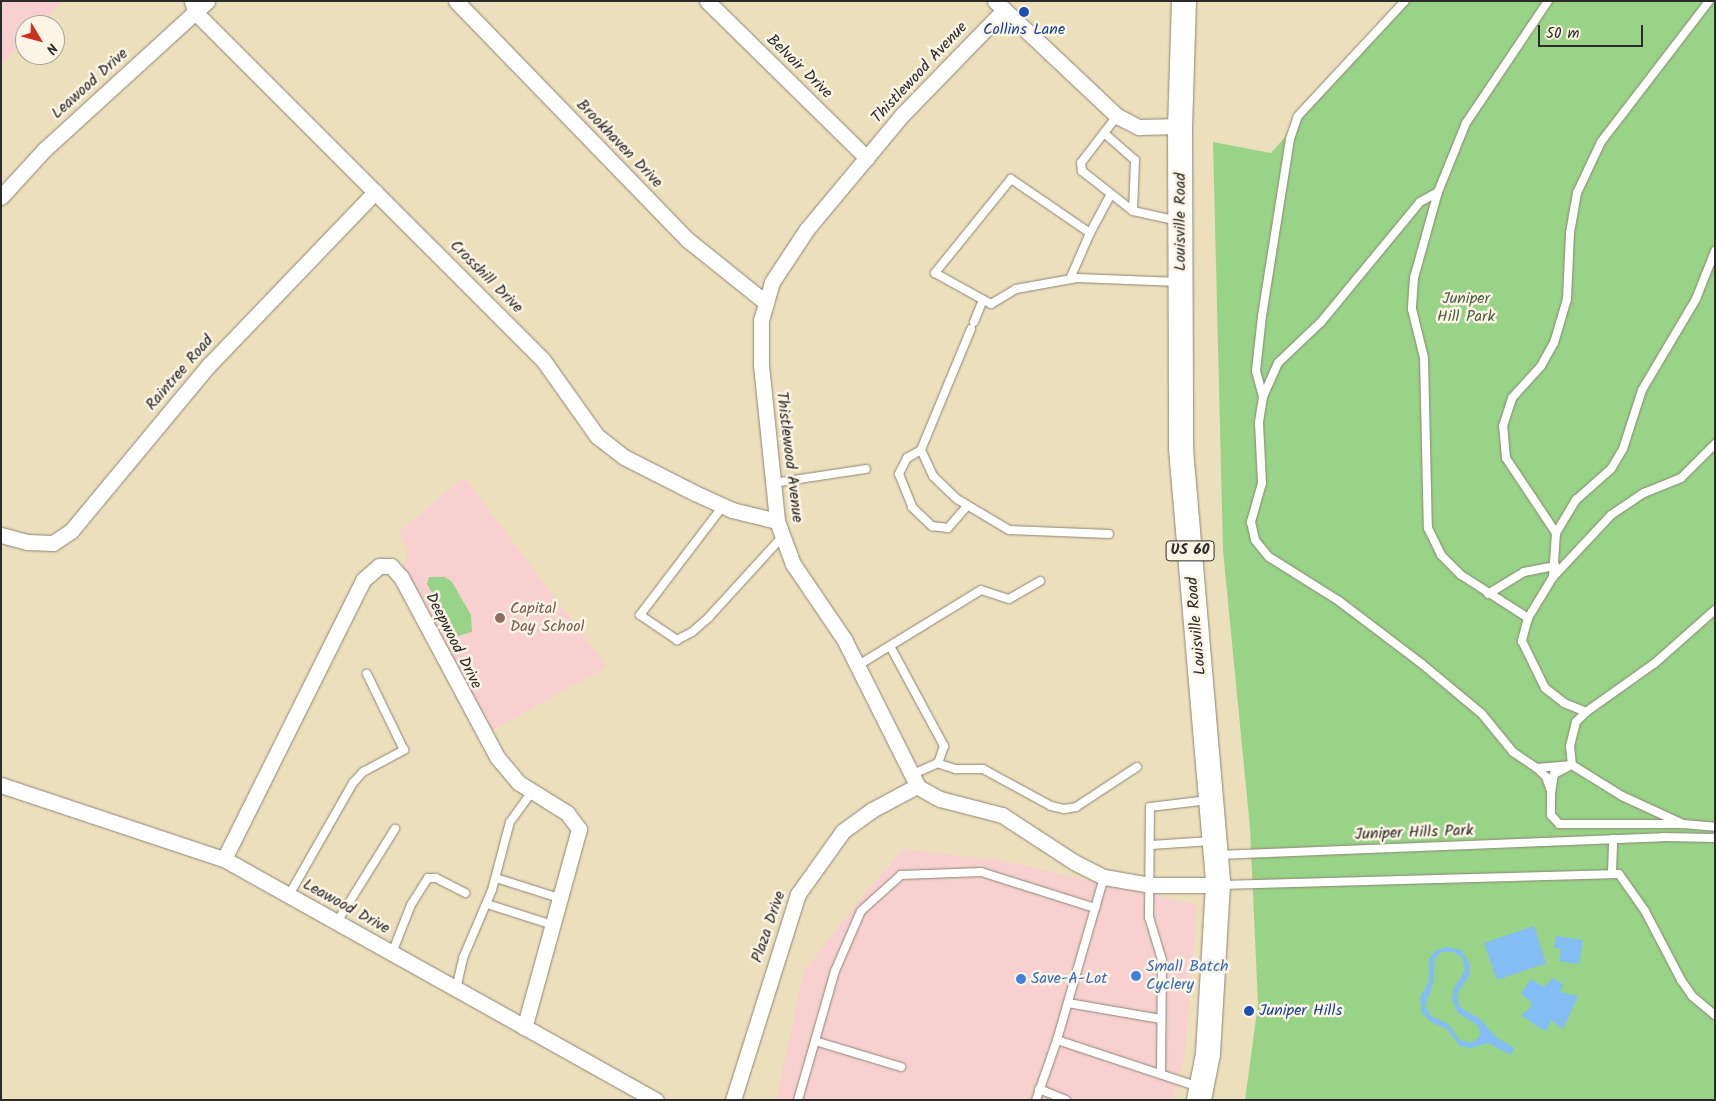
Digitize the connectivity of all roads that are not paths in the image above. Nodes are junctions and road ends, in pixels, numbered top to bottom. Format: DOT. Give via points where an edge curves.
graph roads {
  1 [pos="207,1"];
  2 [pos="456,1"];
  3 [pos="708,1"];
  4 [pos="1184,1"];
  5 [pos="1404,1"];
  6 [pos="1548,1"];
  7 [pos="1709,1"];
  8 [pos="1004,4"];
  9 [pos="194,7"];
  10 [pos="1117,116"];
  11 [pos="1180,126"];
  12 [pos="1104,133"];
  13 [pos="867,158"];
  14 [pos="374,192"];
  15 [pos="1438,192"];
  16 [pos="1111,194"];
  17 [pos="1,197"];
  18 [pos="1133,211"];
  19 [pos="1181,222"];
  20 [pos="1090,233"];
  21 [pos="1715,251"];
  22 [pos="1070,279"];
  23 [pos="1181,282"];
  24 [pos="983,300"];
  25 [pos="765,302"];
  26 [pos="1263,397"];
  27 [pos="1715,444"];
  28 [pos="921,450"];
  29 [pos="866,469"];
  30 [pos="772,483"];
  31 [pos="723,506"];
  32 [pos="968,506"];
  33 [pos="777,521"];
  34 [pos="1556,533"];
  35 [pos="1109,534"];
  36 [pos="1,535"];
  37 [pos="783,536"];
  38 [pos="1555,566"];
  39 [pos="1552,577"];
  40 [pos="1040,581"];
  41 [pos="1488,594"];
  42 [pos="1715,610"];
  43 [pos="1528,618"];
  44 [pos="890,646"];
  45 [pos="857,666"];
  46 [pos="367,674"];
  47 [pos="1586,712"];
  48 [pos="937,763"];
  49 [pos="1572,765"];
  50 [pos="1138,767"];
  51 [pos="1537,768"];
  52 [pos="914,780"];
  53 [pos="1,785"];
  54 [pos="531,793"];
  55 [pos="1551,793"];
  56 [pos="1212,800"];
  57 [pos="1683,824"];
  58 [pos="1715,827"];
  59 [pos="395,829"];
  60 [pos="1715,838"];
  61 [pos="1613,839"];
  62 [pos="1150,845"];
  63 [pos="1216,848"];
  64 [pos="224,858"];
  65 [pos="1612,873"];
  66 [pos="1104,877"];
  67 [pos="496,878"];
  68 [pos="1151,885"];
  69 [pos="1218,885"];
  70 [pos="465,893"];
  71 [pos="289,895"];
  72 [pos="560,898"];
  73 [pos="487,904"];
  74 [pos="1095,908"];
  75 [pos="338,922"];
  76 [pos="553,925"];
  77 [pos="392,953"];
  78 [pos="456,989"];
  79 [pos="1068,1003"];
  80 [pos="1715,1015"];
  81 [pos="1161,1019"];
  82 [pos="524,1028"];
  83 [pos="1057,1040"];
  84 [pos="815,1041"];
  85 [pos="901,1067"];
  86 [pos="1161,1074"];
  87 [pos="1039,1089"];
  88 [pos="1200,1094"];
  89 [pos="649,1098"];
  90 [pos="1061,1099"];
  91 [pos="734,1100"];
  92 [pos="798,1100"];
  93 [pos="1036,1100"];
  1 -- 9 [label="street, Leawood Drive"];
  2 -- 25 [label="street, Brookhaven Drive" via="688,240"];
  3 -- 13 [label="street, Belvoir Drive"];
  4 -- 11 [label="main road, Louisville Road / US 60"];
  5 -- 26 [label="lane" via="1298,116 1290,139 1262,316 1256,371"];
  6 -- 15 [label="lane" via="1466,122"];
  7 -- 34 [label="lane" via="1597,150 1577,193 1570,233 1567,299 1554,343 1541,366 1512,398 1504,426 1506,458"];
  8 -- 10 [label="street"];
  8 -- 13 [label="street, Thistlewood Avenue"];
  9 -- 14 [label="street, Crosshill Drive"];
  9 -- 17 [label="street, Leawood Drive" via="44,150"];
  10 -- 11 [label="street" via="1139,127"];
  10 -- 12 [label="lane"];
  11 -- 19 [label="main road, Louisville Road / US 60"];
  12 -- 16 [label="lane" via="1080,167"];
  12 -- 18 [label="lane" via="1135,160"];
  13 -- 25 [label="street, Thistlewood Avenue" via="787,256"];
  14 -- 31 [label="street, Crosshill Drive" via="543,360 597,436 624,457"];
  14 -- 36 [label="street, Raintree Road" via="209,366 71,531 53,543 27,542"];
  15 -- 26 [label="lane" via="1420,202 1321,322 1278,363"];
  15 -- 41 [label="lane" via="1414,278 1412,309 1424,358 1428,528 1441,555"];
  16 -- 18 [label="lane"];
  16 -- 20 [label="lane"];
  18 -- 19 [label="lane"];
  19 -- 23 [label="main road, Louisville Road / US 60"];
  20 -- 22 [label="lane"];
  20 -- 24 [label="lane" via="1011,179 935,273"];
  21 -- 34 [label="lane" via="1696,299 1642,390 1623,449 1610,469 1576,500"];
  22 -- 23 [label="lane"];
  22 -- 24 [label="lane" via="1016,289 991,304"];
  23 -- 56 [label="main road, Louisville Road / US 60" via="1181,449"];
  24 -- 28 [label="lane"];
  25 -- 30 [label="street, Thistlewood Avenue" via="761,320 760,365"];
  26 -- 51 [label="lane" via="1259,423 1262,483 1251,522 1255,540 1268,557 1339,601 1422,664 1482,714 1513,752"];
  27 -- 39 [label="lane" via="1681,478 1644,493 1611,515"];
  28 -- 32 [label="lane" via="933,476"];
  28 -- 32 [label="lane" via="907,458 900,474 912,508 932,526 948,528"];
  29 -- 30 [label="lane"];
  30 -- 33 [label="street, Thistlewood Avenue"];
  31 -- 33 [label="street, Crosshill Drive"];
  31 -- 37 [label="lane" via="640,615 677,640 709,617"];
  32 -- 35 [label="lane" via="1009,530"];
  33 -- 37 [label="street, Thistlewood Avenue"];
  34 -- 38 [label="lane"];
  37 -- 45 [label="street, Thistlewood Avenue" via="793,564 844,640"];
  38 -- 39 [label="lane"];
  38 -- 41 [label="lane" via="1524,572"];
  39 -- 43 [label="lane"];
  40 -- 44 [label="lane" via="1009,599 981,590"];
  41 -- 43 [label="lane"];
  42 -- 47 [label="lane" via="1655,664"];
  43 -- 47 [label="lane" via="1522,641 1545,688 1564,703"];
  44 -- 45 [label="lane"];
  44 -- 48 [label="lane" via="944,746"];
  45 -- 52 [label="street, Thistlewood Avenue"];
  46 -- 71 [label="lane" via="404,750 363,772 353,783"];
  47 -- 49 [label="lane" via="1576,722 1570,746"];
  48 -- 50 [label="lane" via="956,769 984,769 1051,806 1064,809 1076,806"];
  48 -- 52 [label="lane"];
  49 -- 51 [label="lane"];
  49 -- 55 [label="lane" via="1554,774"];
  49 -- 57 [label="lane" via="1622,796"];
  51 -- 55 [label="lane" via="1546,777"];
  52 -- 66 [label="street" via="940,799 1002,814 1074,862"];
  52 -- 91 [label="street, Plaza Drive" via="852,823 827,850 798,894"];
  53 -- 64 [label="street, Leawood Drive"];
  54 -- 64 [label="street, Deepwood Drive" via="507,771 488,743 401,578 391,566 379,566 363,580"];
  54 -- 67 [label="lane" via="510,822"];
  54 -- 72 [label="street, Deepwood Drive" via="567,813 579,829"];
  55 -- 57 [label="lane" via="1551,815 1559,824"];
  56 -- 62 [label="lane" via="1150,807"];
  56 -- 63 [label="main road, Louisville Road / US 60"];
  57 -- 58 [label="lane"];
  59 -- 75 [label="lane"];
  60 -- 61 [label="lane, Juniper Hills Park"];
  61 -- 63 [label="lane, Juniper Hills Park"];
  61 -- 65 [label="lane"];
  62 -- 63 [label="lane, Juniper Hills Park"];
  62 -- 68 [label="lane"];
  63 -- 69 [label="main road, Louisville Road / US 60"];
  64 -- 71 [label="street, Leawood Drive"];
  65 -- 69 [label="lane"];
  65 -- 80 [label="lane" via="1628,883 1692,996"];
  66 -- 68 [label="street"];
  66 -- 74 [label="lane"];
  67 -- 72 [label="lane"];
  67 -- 73 [label="lane"];
  68 -- 69 [label="street"];
  68 -- 81 [label="lane" via="1150,917 1162,960"];
  69 -- 88 [label="main road, Louisville Road / US 60" via="1208,1054"];
  70 -- 77 [label="lane" via="436,878 428,878 411,905"];
  71 -- 75 [label="street, Leawood Drive"];
  72 -- 76 [label="street, Deepwood Drive"];
  73 -- 76 [label="lane"];
  73 -- 78 [label="lane" via="463,958"];
  74 -- 79 [label="lane"];
  74 -- 84 [label="lane" via="980,872 901,875 861,911 835,971"];
  75 -- 77 [label="street, Leawood Drive"];
  76 -- 82 [label="street, Deepwood Drive"];
  77 -- 78 [label="street, Leawood Drive"];
  78 -- 82 [label="street, Leawood Drive"];
  79 -- 81 [label="lane"];
  79 -- 83 [label="lane"];
  81 -- 86 [label="lane"];
  82 -- 89 [label="street, Leawood Drive"];
  83 -- 86 [label="lane"];
  83 -- 87 [label="lane"];
  84 -- 85 [label="lane"];
  84 -- 92 [label="lane"];
  86 -- 88 [label="lane"];
  87 -- 90 [label="lane"];
  87 -- 93 [label="lane"];
}
